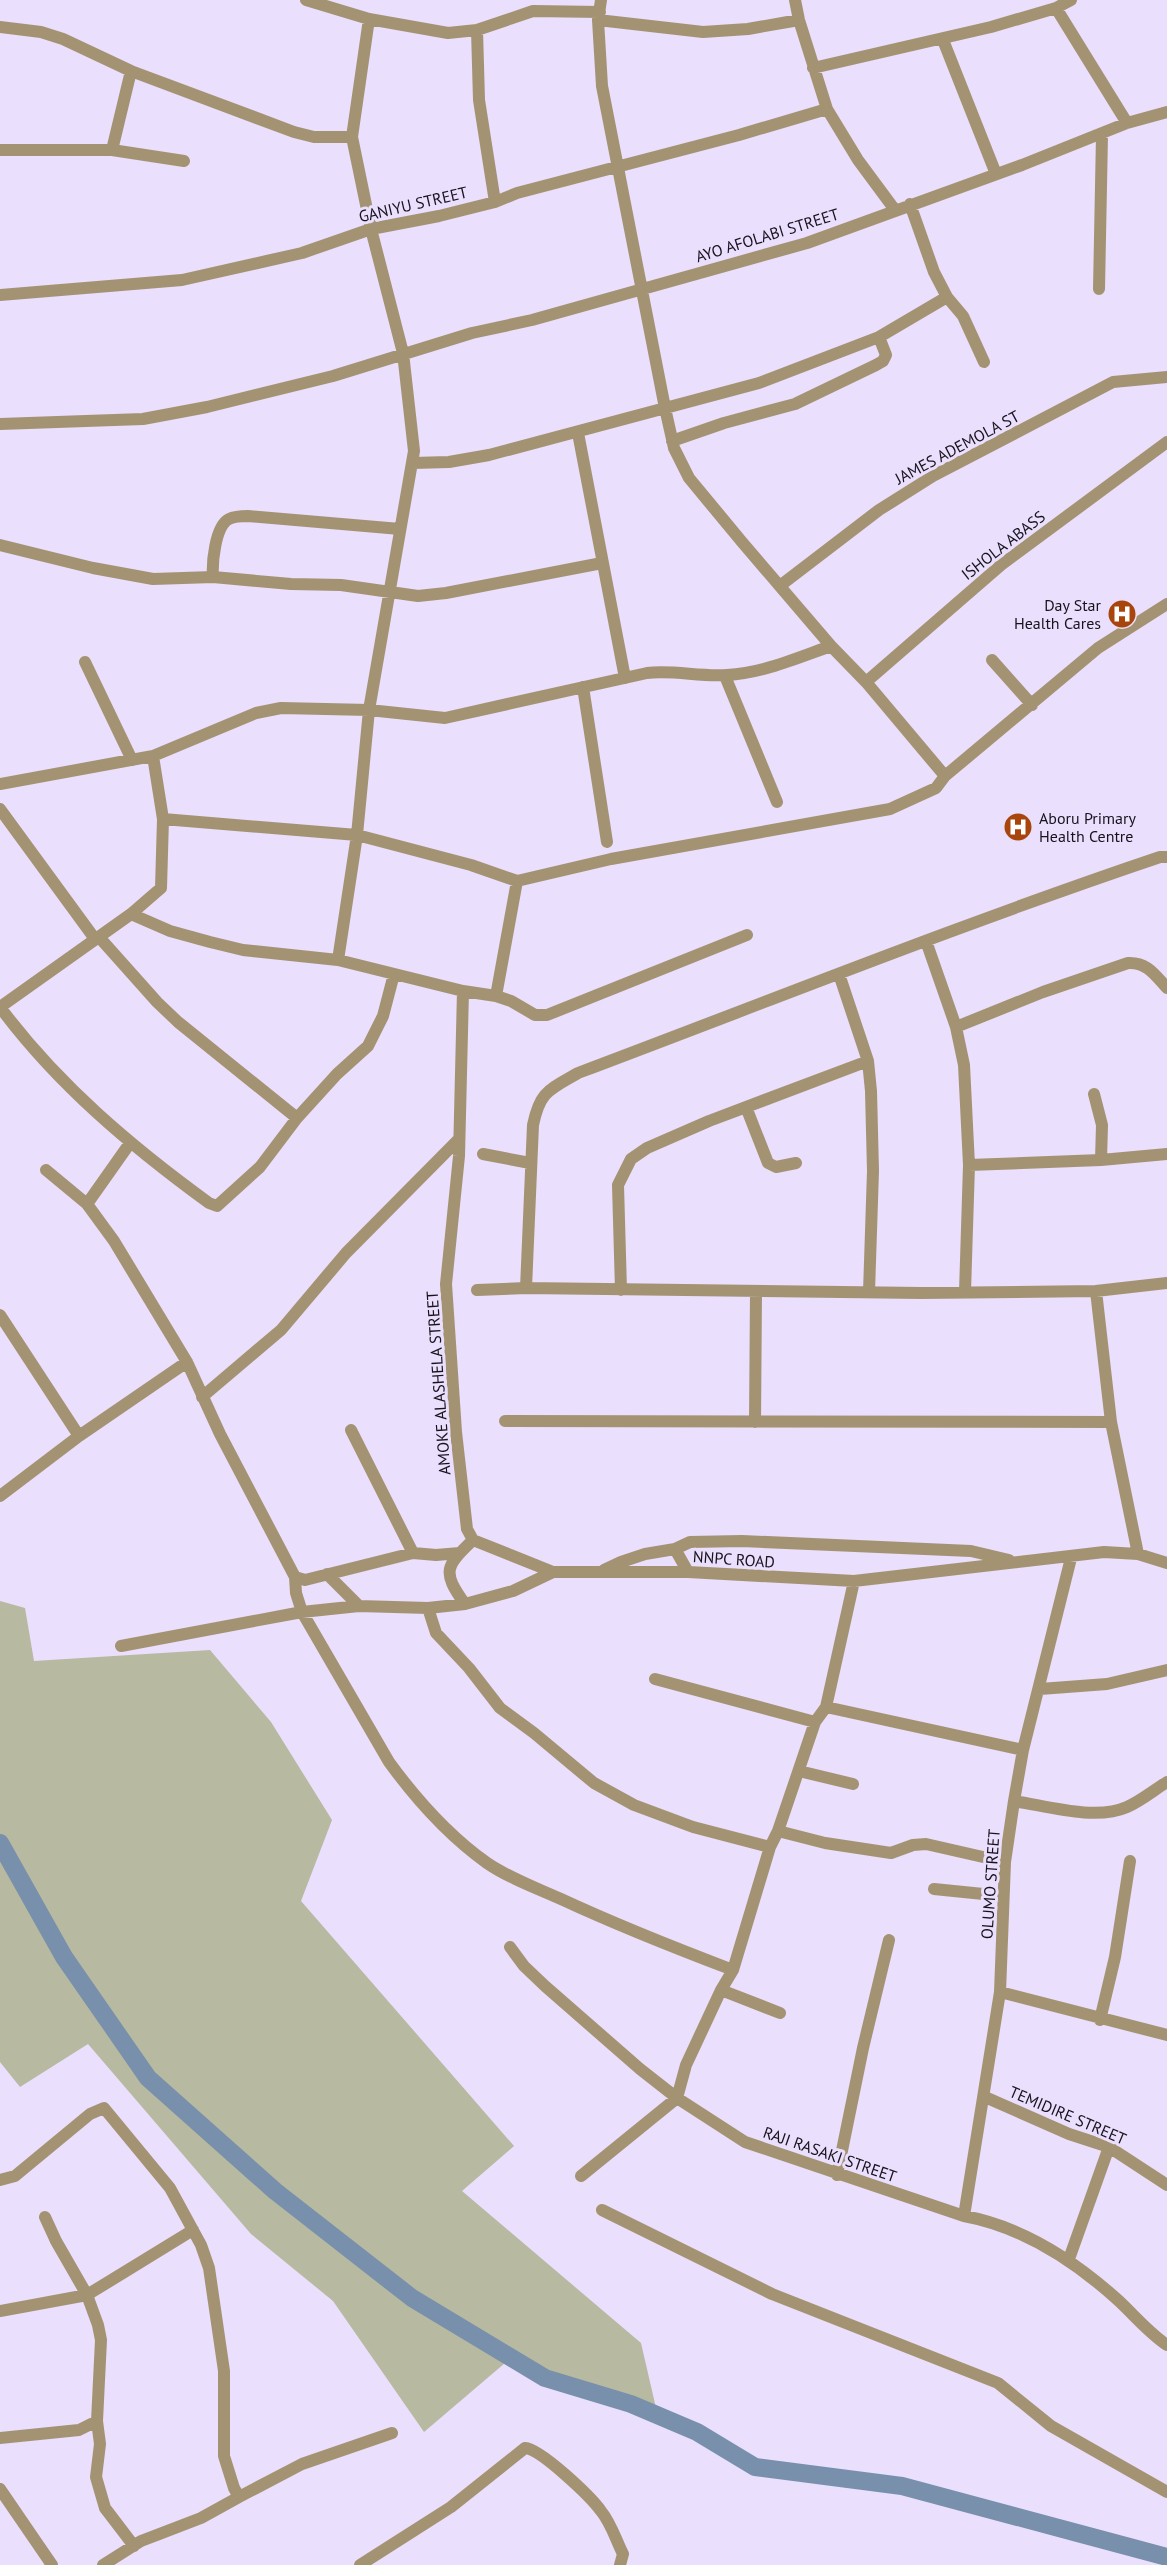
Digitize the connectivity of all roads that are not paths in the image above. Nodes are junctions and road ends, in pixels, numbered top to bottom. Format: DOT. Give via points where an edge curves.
graph roads {
  1 [pos="306,0"];
  2 [pos="795,0"];
  3 [pos="1071,0"];
  4 [pos="1056,8"];
  5 [pos="600,11"];
  6 [pos="369,19"];
  7 [pos="799,20"];
  8 [pos="0,27"];
  9 [pos="477,30"];
  10 [pos="943,40"];
  11 [pos="813,68"];
  12 [pos="131,71"];
  13 [pos="827,109"];
  14 [pos="1167,112"];
  15 [pos="1127,123"];
  16 [pos="1102,135"];
  17 [pos="352,137"];
  18 [pos="0,150"];
  19 [pos="112,150"];
  20 [pos="184,161"];
  21 [pos="617,167"];
  22 [pos="996,174"];
  23 [pos="495,202"];
  24 [pos="910,204"];
  25 [pos="895,210"];
  26 [pos="371,229"];
  27 [pos="640,289"];
  28 [pos="1099,289"];
  29 [pos="0,295"];
  30 [pos="947,297"];
  31 [pos="879,337"];
  32 [pos="403,353"];
  33 [pos="984,362"];
  34 [pos="1167,377"];
  35 [pos="665,408"];
  36 [pos="0,424"];
  37 [pos="578,433"];
  38 [pos="672,441"];
  39 [pos="1167,442"];
  40 [pos="413,464"];
  41 [pos="400,529"];
  42 [pos="0,545"];
  43 [pos="602,563"];
  44 [pos="213,577"];
  45 [pos="781,585"];
  46 [pos="390,590"];
  47 [pos="1167,604"];
  48 [pos="831,646"];
  49 [pos="992,660"];
  50 [pos="85,662"];
  51 [pos="725,676"];
  52 [pos="625,678"];
  53 [pos="866,682"];
  54 [pos="583,687"];
  55 [pos="1032,705"];
  56 [pos="369,710"];
  57 [pos="153,756"];
  58 [pos="132,760"];
  59 [pos="945,776"];
  60 [pos="0,784"];
  61 [pos="777,802"];
  62 [pos="0,809"];
  63 [pos="163,819"];
  64 [pos="357,835"];
  65 [pos="608,842"];
  66 [pos="1167,857"];
  67 [pos="517,881"];
  68 [pos="131,914"];
  69 [pos="747,935"];
  70 [pos="97,938"];
  71 [pos="926,941"];
  72 [pos="338,960"];
  73 [pos="394,974"];
  74 [pos="839,974"];
  75 [pos="1167,988"];
  76 [pos="463,991"];
  77 [pos="496,996"];
  78 [pos="0,1007"];
  79 [pos="956,1027"];
  80 [pos="868,1061"];
  81 [pos="1095,1094"];
  82 [pos="746,1107"];
  83 [pos="297,1118"];
  84 [pos="459,1139"];
  85 [pos="130,1143"];
  86 [pos="483,1154"];
  87 [pos="1167,1154"];
  88 [pos="1101,1160"];
  89 [pos="530,1163"];
  90 [pos="796,1163"];
  91 [pos="969,1165"];
  92 [pos="46,1170"];
  93 [pos="87,1204"];
  94 [pos="1167,1283"];
  95 [pos="526,1288"];
  96 [pos="477,1290"];
  97 [pos="621,1290"];
  98 [pos="1096,1290"];
  99 [pos="756,1292"];
  100 [pos="868,1292"];
  101 [pos="965,1292"];
  102 [pos="0,1315"];
  103 [pos="187,1362"];
  104 [pos="202,1397"];
  105 [pos="505,1421"];
  106 [pos="755,1422"];
  107 [pos="1111,1422"];
  108 [pos="351,1430"];
  109 [pos="79,1436"];
  110 [pos="0,1496"];
  111 [pos="473,1540"];
  112 [pos="675,1549"];
  113 [pos="413,1553"];
  114 [pos="460,1553"];
  115 [pos="1138,1554"];
  116 [pos="1071,1558"];
  117 [pos="1018,1562"];
  118 [pos="1167,1563"];
  119 [pos="553,1572"];
  120 [pos="600,1572"];
  121 [pos="688,1572"];
  122 [pos="327,1574"];
  123 [pos="294,1577"];
  124 [pos="854,1581"];
  125 [pos="465,1604"];
  126 [pos="359,1606"];
  127 [pos="428,1608"];
  128 [pos="302,1612"];
  129 [pos="121,1646"];
  130 [pos="1167,1670"];
  131 [pos="655,1679"];
  132 [pos="1040,1689"];
  133 [pos="826,1707"];
  134 [pos="815,1722"];
  135 [pos="1023,1750"];
  136 [pos="799,1771"];
  137 [pos="1167,1782"];
  138 [pos="853,1784"];
  139 [pos="1014,1801"];
  140 [pos="778,1832"];
  141 [pos="771,1847"];
  142 [pos="1130,1861"];
  143 [pos="1005,1862"];
  144 [pos="934,1889"];
  145 [pos="1003,1896"];
  146 [pos="889,1940"];
  147 [pos="510,1947"];
  148 [pos="734,1970"];
  149 [pos="721,1990"];
  150 [pos="1000,1992"];
  151 [pos="780,2013"];
  152 [pos="1101,2020"];
  153 [pos="1167,2035"];
  154 [pos="985,2097"];
  155 [pos="677,2098"];
  156 [pos="1109,2147"];
  157 [pos="837,2175"];
  158 [pos="581,2176"];
  159 [pos="0,2180"];
  160 [pos="1167,2185"];
  161 [pos="602,2210"];
  162 [pos="964,2216"];
  163 [pos="45,2217"];
  164 [pos="193,2230"];
  165 [pos="1069,2259"];
  166 [pos="87,2295"];
  167 [pos="0,2311"];
  168 [pos="1167,2345"];
  169 [pos="97,2421"];
  170 [pos="392,2433"];
  171 [pos="0,2438"];
  172 [pos="0,2489"];
  173 [pos="1167,2492"];
  174 [pos="239,2498"];
  175 [pos="134,2546"];
  176 [pos="622,2563"];
  177 [pos="52,2565"];
  178 [pos="103,2565"];
  179 [pos="360,2565"];
  1 -- 6 [label="street"];
  2 -- 7 [label="street"];
  3 -- 4 [label="street"];
  4 -- 10 [label="street"];
  4 -- 15 [label="street"];
  5 -- 7 [label="street" via="703,32"];
  5 -- 9 [label="street" via="533,11"];
  5 -- 21 [label="street" via="602,86"];
  6 -- 9 [label="street" via="433,32"];
  6 -- 17 [label="street"];
  7 -- 11 [label="street"];
  8 -- 12 [label="street" via="63,39"];
  9 -- 23 [label="street" via="478,100"];
  10 -- 11 [label="street"];
  10 -- 22 [label="street"];
  11 -- 13 [label="street"];
  12 -- 17 [label="street" via="294,132 314,137"];
  12 -- 19 [label="street"];
  13 -- 21 [label="street, GANIYU STREET"];
  13 -- 25 [label="street"];
  14 -- 15 [label="street, AYO AFOLABI STREET"];
  15 -- 16 [label="street, AYO AFOLABI STREET"];
  16 -- 22 [label="street, AYO AFOLABI STREET"];
  16 -- 28 [label="street"];
  17 -- 26 [label="street"];
  18 -- 19 [label="street"];
  19 -- 20 [label="street"];
  21 -- 23 [label="street, GANIYU STREET"];
  21 -- 27 [label="street"];
  22 -- 24 [label="street, AYO AFOLABI STREET"];
  23 -- 26 [label="street, GANIYU STREET"];
  24 -- 25 [label="street, AYO AFOLABI STREET"];
  24 -- 30 [label="street"];
  25 -- 27 [label="street, AYO AFOLABI STREET" via="807,243"];
  26 -- 29 [label="street, GANIYU STREET" via="302,252 182,280"];
  26 -- 32 [label="street"];
  27 -- 32 [label="street, AYO AFOLABI STREET"];
  27 -- 35 [label="street"];
  30 -- 31 [label="street"];
  30 -- 33 [label="street" via="963,316"];
  31 -- 35 [label="street" via="759,384"];
  31 -- 38 [label="street" via="886,355 883,361 795,404"];
  32 -- 36 [label="street, AYO AFOLABI STREET" via="299,384 143,419"];
  32 -- 40 [label="street"];
  34 -- 45 [label="street, JAMES ADEMOLA ST" via="1113,382 933,476 879,510"];
  35 -- 37 [label="street"];
  35 -- 38 [label="street"];
  37 -- 40 [label="street" via="469,459"];
  37 -- 43 [label="street"];
  38 -- 45 [label="street" via="689,478"];
  39 -- 53 [label="street, ISHOLA ABASS" via="1001,565"];
  40 -- 41 [label="street"];
  41 -- 44 [label="street" via="234,517 220,527"];
  41 -- 46 [label="street"];
  42 -- 44 [label="street" via="153,579"];
  43 -- 46 [label="street" via="446,593 418,596"];
  43 -- 52 [label="street"];
  44 -- 46 [label="street"];
  45 -- 48 [label="street"];
  46 -- 56 [label="street"];
  47 -- 55 [label="street" via="1098,648"];
  48 -- 51 [label="street" via="770,668"];
  48 -- 53 [label="street"];
  49 -- 55 [label="street"];
  50 -- 58 [label="street"];
  51 -- 52 [label="street" via="661,671"];
  51 -- 61 [label="street"];
  52 -- 54 [label="street"];
  53 -- 59 [label="street"];
  54 -- 56 [label="street" via="445,718"];
  54 -- 65 [label="street"];
  55 -- 59 [label="street"];
  56 -- 57 [label="street" via="281,708 256,713"];
  56 -- 64 [label="street"];
  57 -- 58 [label="street"];
  57 -- 63 [label="street"];
  58 -- 60 [label="street"];
  59 -- 67 [label="street" via="936,788 890,809 611,859"];
  62 -- 70 [label="street"];
  63 -- 64 [label="street"];
  63 -- 68 [label="street" via="162,888"];
  64 -- 67 [label="street"];
  64 -- 72 [label="street"];
  66 -- 71 [label="street" via="1070,887"];
  67 -- 77 [label="street"];
  68 -- 70 [label="street"];
  68 -- 72 [label="street" via="170,931 243,950"];
  69 -- 77 [label="street" via="547,1015 535,1015"];
  70 -- 78 [label="street"];
  70 -- 83 [label="street" via="178,1022"];
  71 -- 74 [label="street"];
  71 -- 79 [label="street"];
  72 -- 73 [label="street"];
  73 -- 76 [label="street"];
  73 -- 83 [label="street" via="383,1016 368,1046"];
  74 -- 80 [label="street"];
  74 -- 89 [label="street" via="578,1073 553,1088 539,1101"];
  75 -- 79 [label="street" via="1150,969 1138,962 1128,963"];
  76 -- 77 [label="street"];
  76 -- 84 [label="street, AMOKE ALASHELA STREET"];
  78 -- 85 [label="street" via="43,1061"];
  79 -- 91 [label="street" via="964,1065"];
  80 -- 82 [label="street"];
  80 -- 100 [label="street" via="873,1171"];
  81 -- 88 [label="street" via="1102,1125"];
  82 -- 90 [label="street" via="768,1163 776,1167"];
  82 -- 97 [label="street" via="647,1148 631,1159 618,1185"];
  83 -- 85 [label="street" via="260,1167 217,1206"];
  84 -- 104 [label="street" via="346,1253 281,1330"];
  84 -- 111 [label="street, AMOKE ALASHELA STREET" via="446,1284 456,1432 467,1529"];
  85 -- 93 [label="street"];
  86 -- 89 [label="street"];
  87 -- 88 [label="street"];
  88 -- 91 [label="street"];
  89 -- 95 [label="street"];
  91 -- 101 [label="street"];
  92 -- 93 [label="street"];
  93 -- 103 [label="street" via="114,1240"];
  94 -- 98 [label="street"];
  95 -- 96 [label="street"];
  95 -- 97 [label="street"];
  97 -- 99 [label="street"];
  98 -- 101 [label="street"];
  98 -- 107 [label="street"];
  99 -- 100 [label="street"];
  99 -- 106 [label="street"];
  100 -- 101 [label="street"];
  102 -- 109 [label="street"];
  103 -- 104 [label="street"];
  103 -- 109 [label="street"];
  104 -- 123 [label="street"];
  105 -- 106 [label="street"];
  106 -- 107 [label="street"];
  107 -- 115 [label="street"];
  108 -- 113 [label="street"];
  109 -- 110 [label="street"];
  111 -- 114 [label="street"];
  111 -- 119 [label="street"];
  112 -- 117 [label="street" via="690,1542 855,1544 971,1551"];
  112 -- 120 [label="street" via="645,1554"];
  112 -- 121 [label="street"];
  113 -- 114 [label="street"];
  113 -- 122 [label="street"];
  114 -- 125 [label="street" via="452,1559 450,1572 452,1586"];
  115 -- 116 [label="street, NNPC ROAD" via="1104,1552"];
  115 -- 118 [label="street, NNPC ROAD"];
  116 -- 117 [label="street, NNPC ROAD"];
  116 -- 132 [label="street, OLUMO STREET"];
  117 -- 124 [label="street, NNPC ROAD"];
  119 -- 120 [label="street, NNPC ROAD"];
  119 -- 125 [label="street, NNPC ROAD" via="513,1591"];
  120 -- 121 [label="street, NNPC ROAD"];
  121 -- 124 [label="street, NNPC ROAD"];
  122 -- 123 [label="street" via="305,1580"];
  122 -- 126 [label="street"];
  123 -- 128 [label="street"];
  124 -- 133 [label="street"];
  125 -- 127 [label="street, NNPC ROAD"];
  126 -- 127 [label="street, NNPC ROAD"];
  126 -- 128 [label="street, NNPC ROAD"];
  127 -- 141 [label="street" via="436,1633 500,1708 594,1784 634,1805 693,1827"];
  128 -- 129 [label="street, NNPC ROAD"];
  128 -- 148 [label="street" via="389,1762 465,1846 489,1864 627,1930"];
  130 -- 132 [label="street" via="1107,1684"];
  131 -- 134 [label="street"];
  132 -- 135 [label="street, OLUMO STREET"];
  133 -- 134 [label="street"];
  133 -- 135 [label="street"];
  134 -- 136 [label="street"];
  135 -- 139 [label="street, OLUMO STREET"];
  136 -- 138 [label="street"];
  136 -- 140 [label="street"];
  137 -- 139 [label="street" via="1127,1807 1095,1814"];
  139 -- 143 [label="street, OLUMO STREET"];
  140 -- 141 [label="street"];
  140 -- 143 [label="street" via="891,1853 926,1844"];
  141 -- 148 [label="street"];
  142 -- 152 [label="street"];
  143 -- 145 [label="street, OLUMO STREET"];
  144 -- 145 [label="street"];
  145 -- 150 [label="street, OLUMO STREET"];
  146 -- 157 [label="street"];
  147 -- 155 [label="street, RAJI RASAKI STREET" via="574,2013"];
  148 -- 149 [label="street"];
  149 -- 151 [label="street"];
  149 -- 155 [label="street" via="686,2065"];
  150 -- 152 [label="street"];
  150 -- 154 [label="street, OLUMO STREET"];
  152 -- 153 [label="street"];
  154 -- 156 [label="street, TEMIDIRE STREET"];
  154 -- 162 [label="street, OLUMO STREET"];
  155 -- 157 [label="street, RAJI RASAKI STREET" via="745,2142"];
  155 -- 158 [label="street"];
  156 -- 160 [label="street, TEMIDIRE STREET"];
  156 -- 165 [label="street"];
  157 -- 162 [label="street, RAJI RASAKI STREET"];
  159 -- 164 [label="street" via="15,2176 90,2114 104,2108 170,2188"];
  161 -- 173 [label="street" via="772,2294 998,2383 1051,2426"];
  162 -- 165 [label="street, RAJI RASAKI STREET" via="1020,2234"];
  163 -- 166 [label="street"];
  164 -- 166 [label="street"];
  164 -- 174 [label="street" via="209,2268 216,2305 224,2372 224,2456"];
  165 -- 168 [label="street, RAJI RASAKI STREET"];
  166 -- 167 [label="street"];
  166 -- 169 [label="street" via="101,2340"];
  169 -- 171 [label="street" via="79,2430"];
  169 -- 175 [label="street" via="100,2444 96,2477 100,2495 105,2508"];
  170 -- 174 [label="street" via="302,2464"];
  172 -- 177 [label="street"];
  174 -- 175 [label="street"];
  175 -- 178 [label="street"];
  176 -- 179 [label="street" via="623,2554 601,2511 532,2448 525,2448 451,2506"];
}
